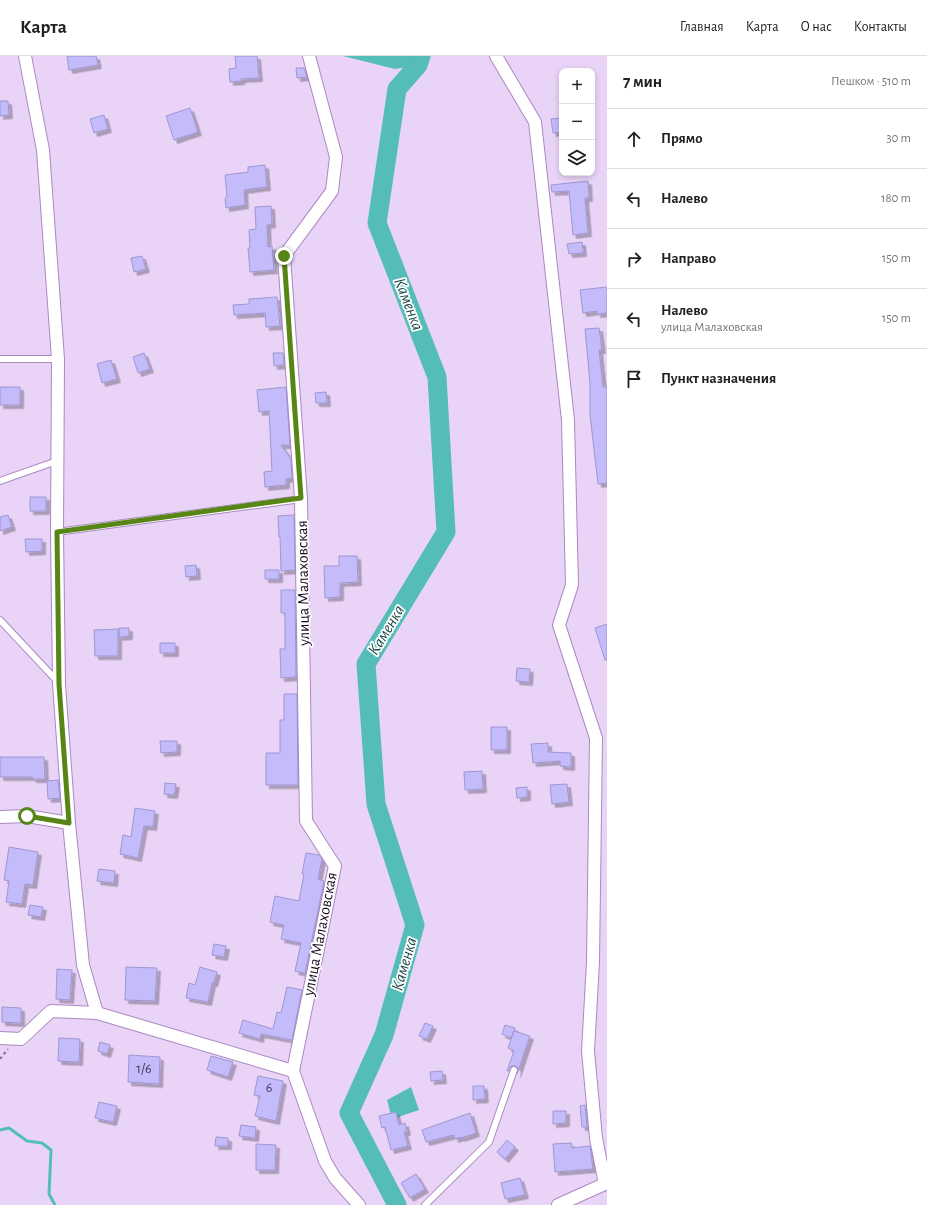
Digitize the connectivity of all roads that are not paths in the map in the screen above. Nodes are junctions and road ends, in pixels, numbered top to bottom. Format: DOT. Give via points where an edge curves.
graph roads {
  1 [pos="25,56"];
  2 [pos="309,56"];
  3 [pos="496,56"];
  4 [pos="0,359"];
  5 [pos="58,359"];
  6 [pos="57,461"];
  7 [pos="0,481"];
  8 [pos="301,498"];
  9 [pos="57,532"];
  10 [pos="0,620"];
  11 [pos="59,684"];
  12 [pos="0,817"];
  13 [pos="69,823"];
  14 [pos="97,1013"];
  15 [pos="0,1038"];
  16 [pos="514,1070"];
  17 [pos="293,1071"];
  18 [pos="606,1184"];
  19 [pos="359,1205"];
  20 [pos="426,1205"];
  21 [pos="558,1205"];
  1 -- 5 [label="street" via="44,150"];
  2 -- 8 [label="street, улица Малаховская" via="336,157 332,191 284,256"];
  3 -- 18 [label="street" via="534,122 568,420 572,585 559,625 596,738 588,1051 596,1138"];
  4 -- 5 [label="lane"];
  5 -- 6 [label="street"];
  6 -- 7 [label="lane"];
  6 -- 9 [label="street"];
  8 -- 9 [label="lane"];
  8 -- 17 [label="street, улица Малаховская" via="306,821 335,866"];
  9 -- 11 [label="street"];
  10 -- 11 [label="lane"];
  11 -- 13 [label="street"];
  12 -- 13 [label="street" via="27,816"];
  13 -- 14 [label="street" via="83,965"];
  14 -- 15 [label="street" via="51,1011 21,1039"];
  14 -- 17 [label="street"];
  16 -- 20 [label="lane" via="489,1142"];
  17 -- 19 [label="street" via="325,1161 335,1178"];
  18 -- 21 [label="street"];
}
